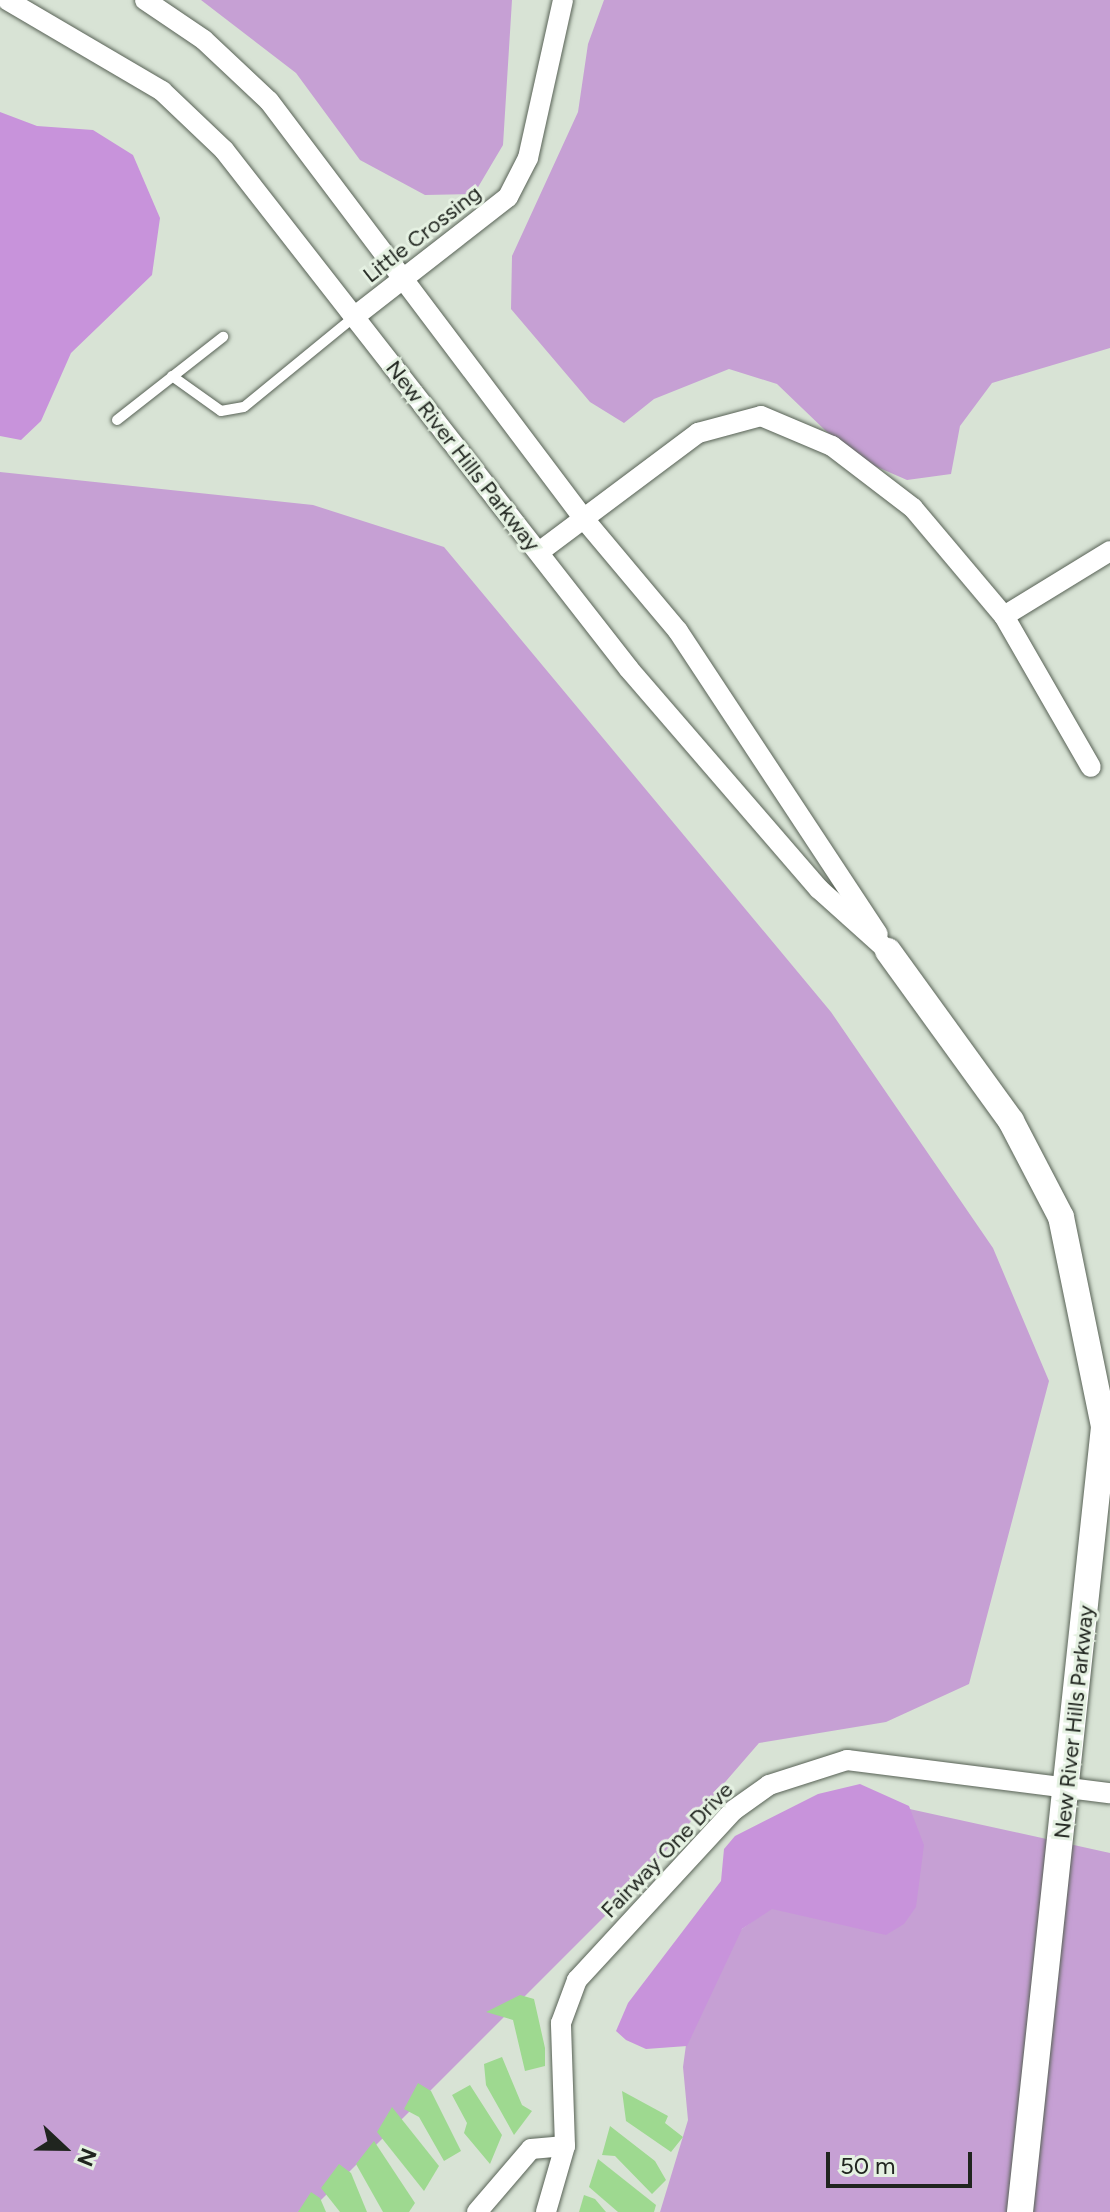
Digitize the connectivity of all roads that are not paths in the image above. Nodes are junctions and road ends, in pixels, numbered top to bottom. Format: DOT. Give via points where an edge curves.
graph roads {
  1 [pos="7,0"];
  2 [pos="145,0"];
  3 [pos="563,0"];
  4 [pos="405,281"];
  5 [pos="354,317"];
  6 [pos="223,337"];
  7 [pos="172,376"];
  8 [pos="117,420"];
  9 [pos="584,519"];
  10 [pos="1110,551"];
  11 [pos="539,552"];
  12 [pos="1004,616"];
  13 [pos="1091,767"];
  14 [pos="888,951"];
  15 [pos="1067,1782"];
  16 [pos="1110,1793"];
  17 [pos="565,2146"];
  18 [pos="477,2212"];
  19 [pos="546,2212"];
  20 [pos="1020,2212"];
  1 -- 5 [label="street, New River Hills Parkway" via="162,91 224,150"];
  2 -- 4 [label="street, New River Hills Parkway" via="204,40 269,101"];
  3 -- 4 [label="street, Little Crossing" via="528,158 508,197"];
  4 -- 5 [label="street, Little Crossing"];
  4 -- 9 [label="street, New River Hills Parkway"];
  5 -- 7 [label="lane" via="244,407 221,411"];
  5 -- 11 [label="street, New River Hills Parkway"];
  6 -- 7 [label="lane"];
  7 -- 8 [label="lane"];
  9 -- 11 [label="street"];
  9 -- 12 [label="street" via="698,433 761,416 832,446 913,508"];
  9 -- 14 [label="street, New River Hills Parkway" via="742,722"];
  10 -- 12 [label="street"];
  11 -- 14 [label="street, New River Hills Parkway" via="819,889"];
  12 -- 13 [label="street"];
  14 -- 15 [label="street, New River Hills Parkway" via="1011,1121 1061,1217 1086,1317 1104,1427"];
  15 -- 16 [label="street, Fairway One Drive"];
  15 -- 17 [label="street, Fairway One Drive" via="847,1760 806,1768 734,1810 577,1980 561,2023"];
  15 -- 20 [label="street, New River Hills Parkway"];
  17 -- 18 [label="street" via="531,2149"];
  17 -- 19 [label="street, Fairway One Drive"];
}
